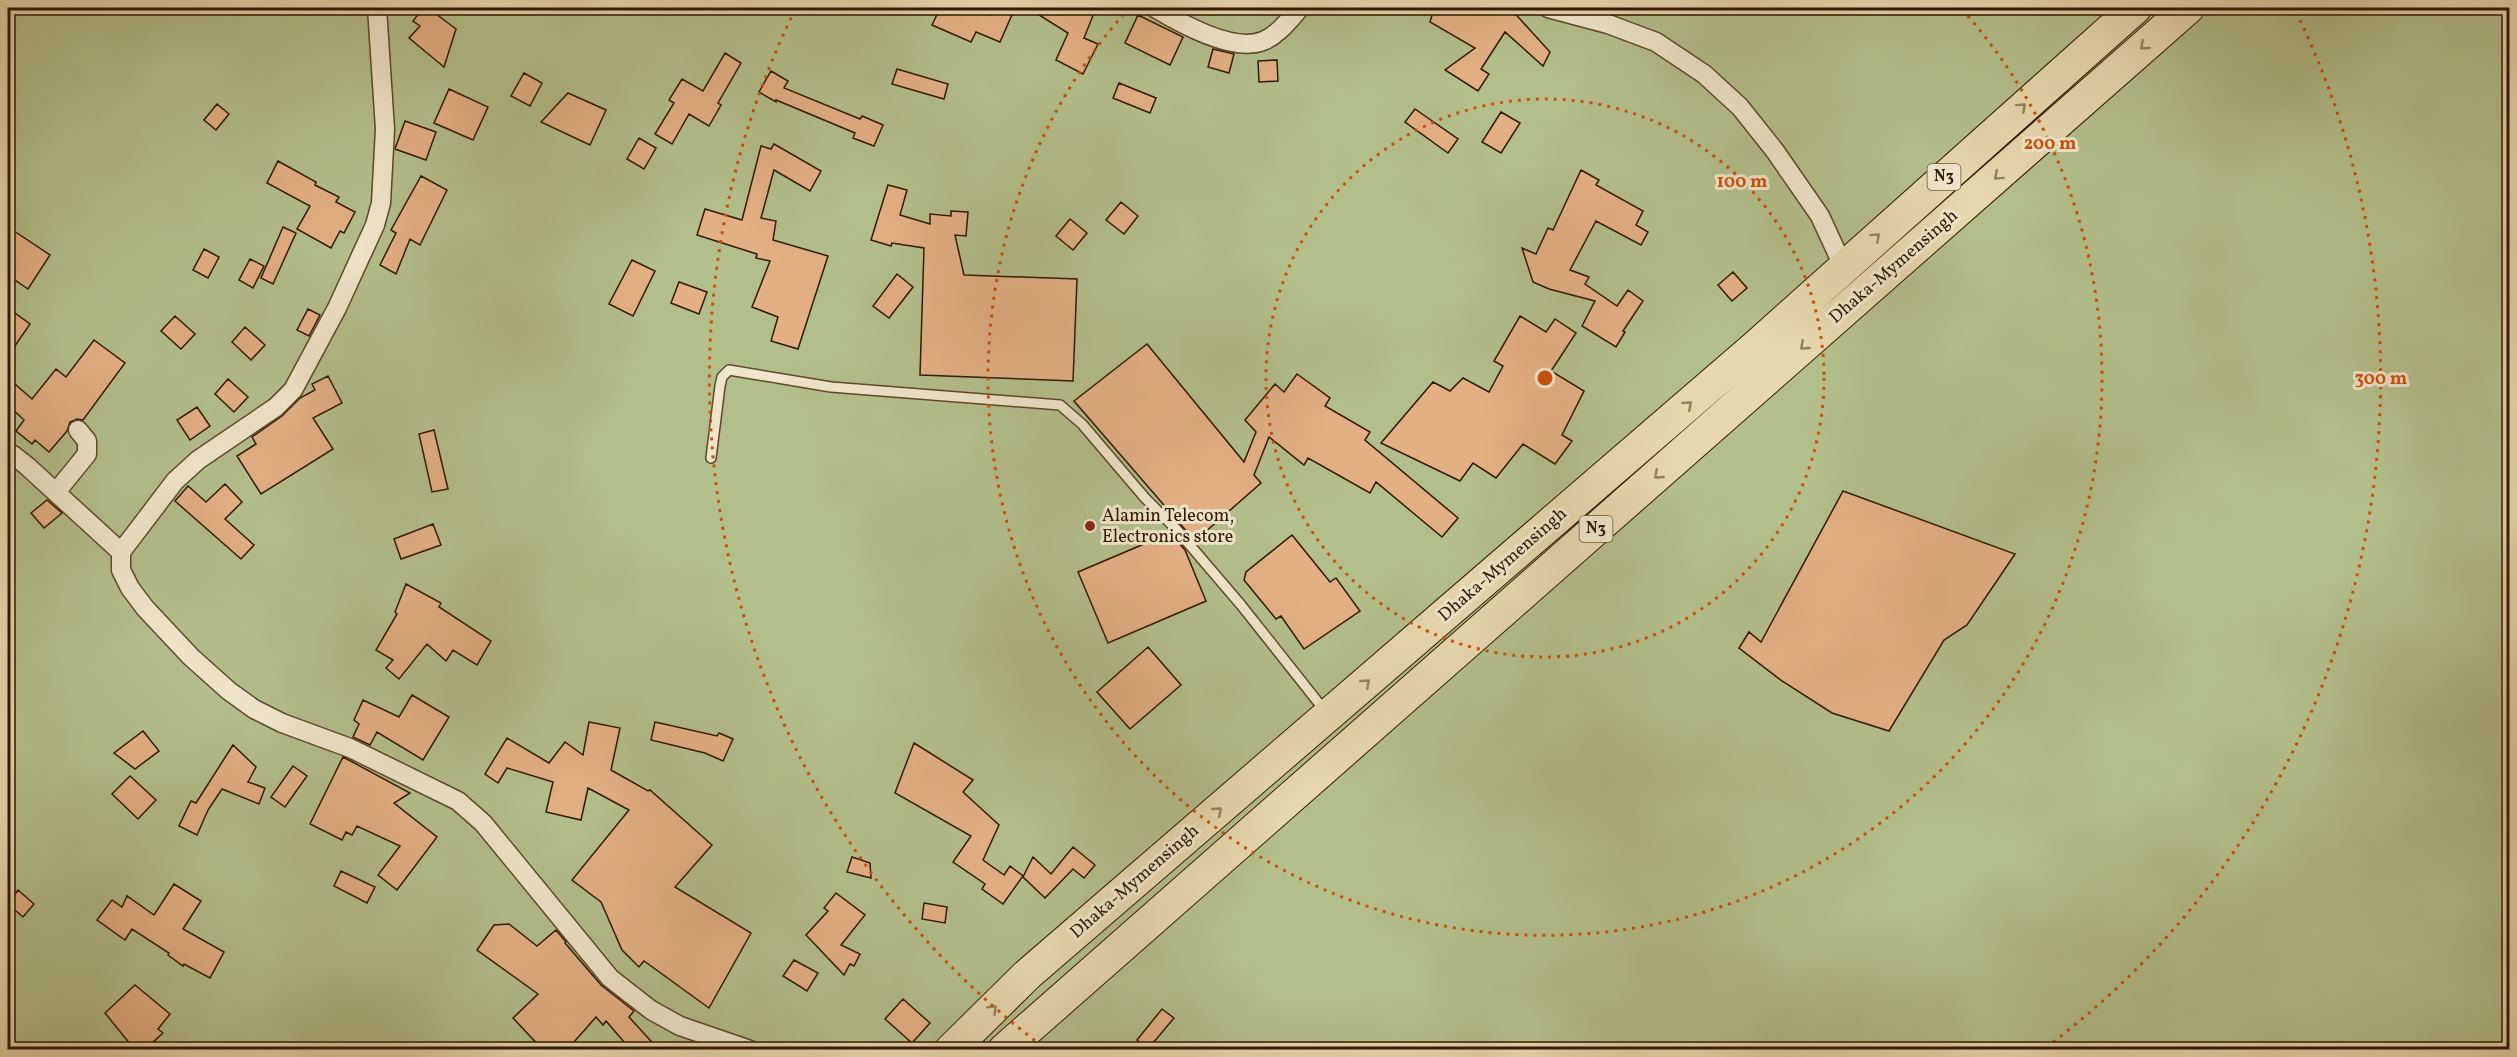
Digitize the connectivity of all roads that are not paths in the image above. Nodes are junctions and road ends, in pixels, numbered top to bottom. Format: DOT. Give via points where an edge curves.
graph roads {
  1 [pos="377,8"];
  2 [pos="1155,8"];
  3 [pos="1300,8"];
  4 [pos="1548,8"];
  5 [pos="2134,8"];
  6 [pos="2188,8"];
  7 [pos="1844,266"];
  8 [pos="78,430"];
  9 [pos="8,457"];
  10 [pos="711,458"];
  11 [pos="57,491"];
  12 [pos="121,552"];
  13 [pos="1328,716"];
  14 [pos="750,1050"];
  15 [pos="951,1050"];
  16 [pos="1004,1050"];
  1 -- 12 [label="street" via="385,129 381,203 337,308 292,390 276,407 198,460 175,481"];
  2 -- 3 [label="street" via="1202,32 1246,45 1276,34"];
  4 -- 7 [label="street" via="1656,42 1704,74 1740,107 1775,151 1820,216"];
  7 -- 5 [label="highway, Dhaka-Mymensingh / N3, one-way"];
  6 -- 16 [label="highway, Dhaka-Mymensingh / N3, one-way"];
  13 -- 7 [label="highway, Dhaka-Mymensingh / N3, one-way"];
  8 -- 11 [label="street" via="87,441 87,454"];
  9 -- 11 [label="street" via="13,455"];
  10 -- 13 [label="lane" via="720,386 729,370 831,387 1060,405 1082,424 1184,538"];
  11 -- 12 [label="street"];
  12 -- 14 [label="street" via="122,570 130,588 191,657 229,691 282,723 350,748 458,801 483,823 610,978 651,1010 680,1026"];
  15 -- 13 [label="highway, Dhaka-Mymensingh / N3, one-way" via="1027,975"];
}
